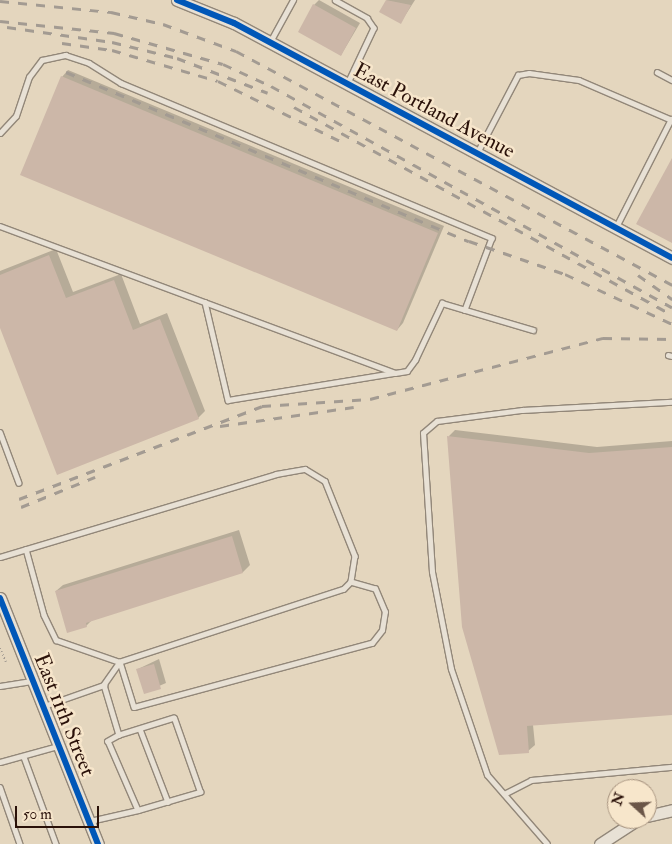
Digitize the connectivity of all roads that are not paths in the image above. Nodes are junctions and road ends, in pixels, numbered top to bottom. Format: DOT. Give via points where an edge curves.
graph roads {
  1 [pos="178,0"];
  2 [pos="293,0"];
  3 [pos="335,0"];
  4 [pos="270,42"];
  5 [pos="657,72"];
  6 [pos="672,80"];
  7 [pos="348,83"];
  8 [pos="672,120"];
  9 [pos="0,132"];
  10 [pos="477,153"];
  11 [pos="0,226"];
  12 [pos="616,228"];
  13 [pos="672,258"];
  14 [pos="205,302"];
  15 [pos="465,310"];
  16 [pos="533,330"];
  17 [pos="395,373"];
  18 [pos="672,402"];
  19 [pos="0,432"];
  20 [pos="20,483"];
  21 [pos="26,549"];
  22 [pos="0,557"];
  23 [pos="351,582"];
  24 [pos="0,598"];
  25 [pos="120,662"];
  26 [pos="33,681"];
  27 [pos="104,685"];
  28 [pos="0,686"];
  29 [pos="43,706"];
  30 [pos="140,728"];
  31 [pos="119,735"];
  32 [pos="59,746"];
  33 [pos="24,757"];
  34 [pos="0,762"];
  35 [pos="672,767"];
  36 [pos="0,788"];
  37 [pos="504,794"];
  38 [pos="168,802"];
  39 [pos="138,810"];
  40 [pos="672,810"];
  41 [pos="657,814"];
  42 [pos="89,822"];
  43 [pos="623,829"];
  44 [pos="20,844"];
  45 [pos="56,844"];
  46 [pos="98,844"];
  47 [pos="547,844"];
  48 [pos="600,844"];
  1 -- 4 [label="street, East Portland Avenue"];
  2 -- 4 [label="lane"];
  3 -- 7 [label="lane" via="367,18 374,28"];
  4 -- 7 [label="street, East Portland Avenue"];
  5 -- 6 [label="lane"];
  7 -- 10 [label="street, East Portland Avenue"];
  8 -- 10 [label="lane" via="579,80 529,73 518,75"];
  8 -- 12 [label="lane"];
  9 -- 15 [label="lane" via="16,116 29,77 42,60 64,55 89,63 121,84 492,238"];
  10 -- 12 [label="street, East Portland Avenue"];
  11 -- 14 [label="lane"];
  12 -- 13 [label="street, East Portland Avenue"];
  14 -- 17 [label="lane"];
  14 -- 17 [label="lane" via="228,400"];
  15 -- 16 [label="lane"];
  15 -- 17 [label="lane" via="442,304 415,360 406,370"];
  18 -- 37 [label="lane" via="522,410 437,421 422,433 432,572 451,669 480,761"];
  19 -- 20 [label="lane"];
  21 -- 22 [label="lane"];
  21 -- 23 [label="lane" via="305,469 325,481 355,556"];
  21 -- 25 [label="lane" via="44,615 56,640"];
  23 -- 25 [label="lane" via="344,589"];
  23 -- 25 [label="lane" via="375,589 385,612 382,630 372,644 134,707"];
  24 -- 26 [label="street, East 11th Street"];
  25 -- 27 [label="lane"];
  26 -- 28 [label="lane"];
  26 -- 29 [label="street, East 11th Street"];
  27 -- 29 [label="lane"];
  27 -- 31 [label="lane"];
  29 -- 32 [label="street, East 11th Street"];
  30 -- 31 [label="lane"];
  30 -- 38 [label="lane"];
  30 -- 38 [label="lane" via="174,718 200,792"];
  31 -- 39 [label="lane" via="108,741"];
  32 -- 33 [label="lane"];
  32 -- 42 [label="street, East 11th Street"];
  33 -- 34 [label="lane"];
  33 -- 45 [label="lane"];
  35 -- 37 [label="lane" via="531,780"];
  36 -- 44 [label="lane"];
  37 -- 47 [label="lane"];
  38 -- 39 [label="lane"];
  39 -- 42 [label="lane"];
  40 -- 41 [label="street"];
  42 -- 46 [label="street, East 11th Street"];
  43 -- 48 [label="street"];
}
